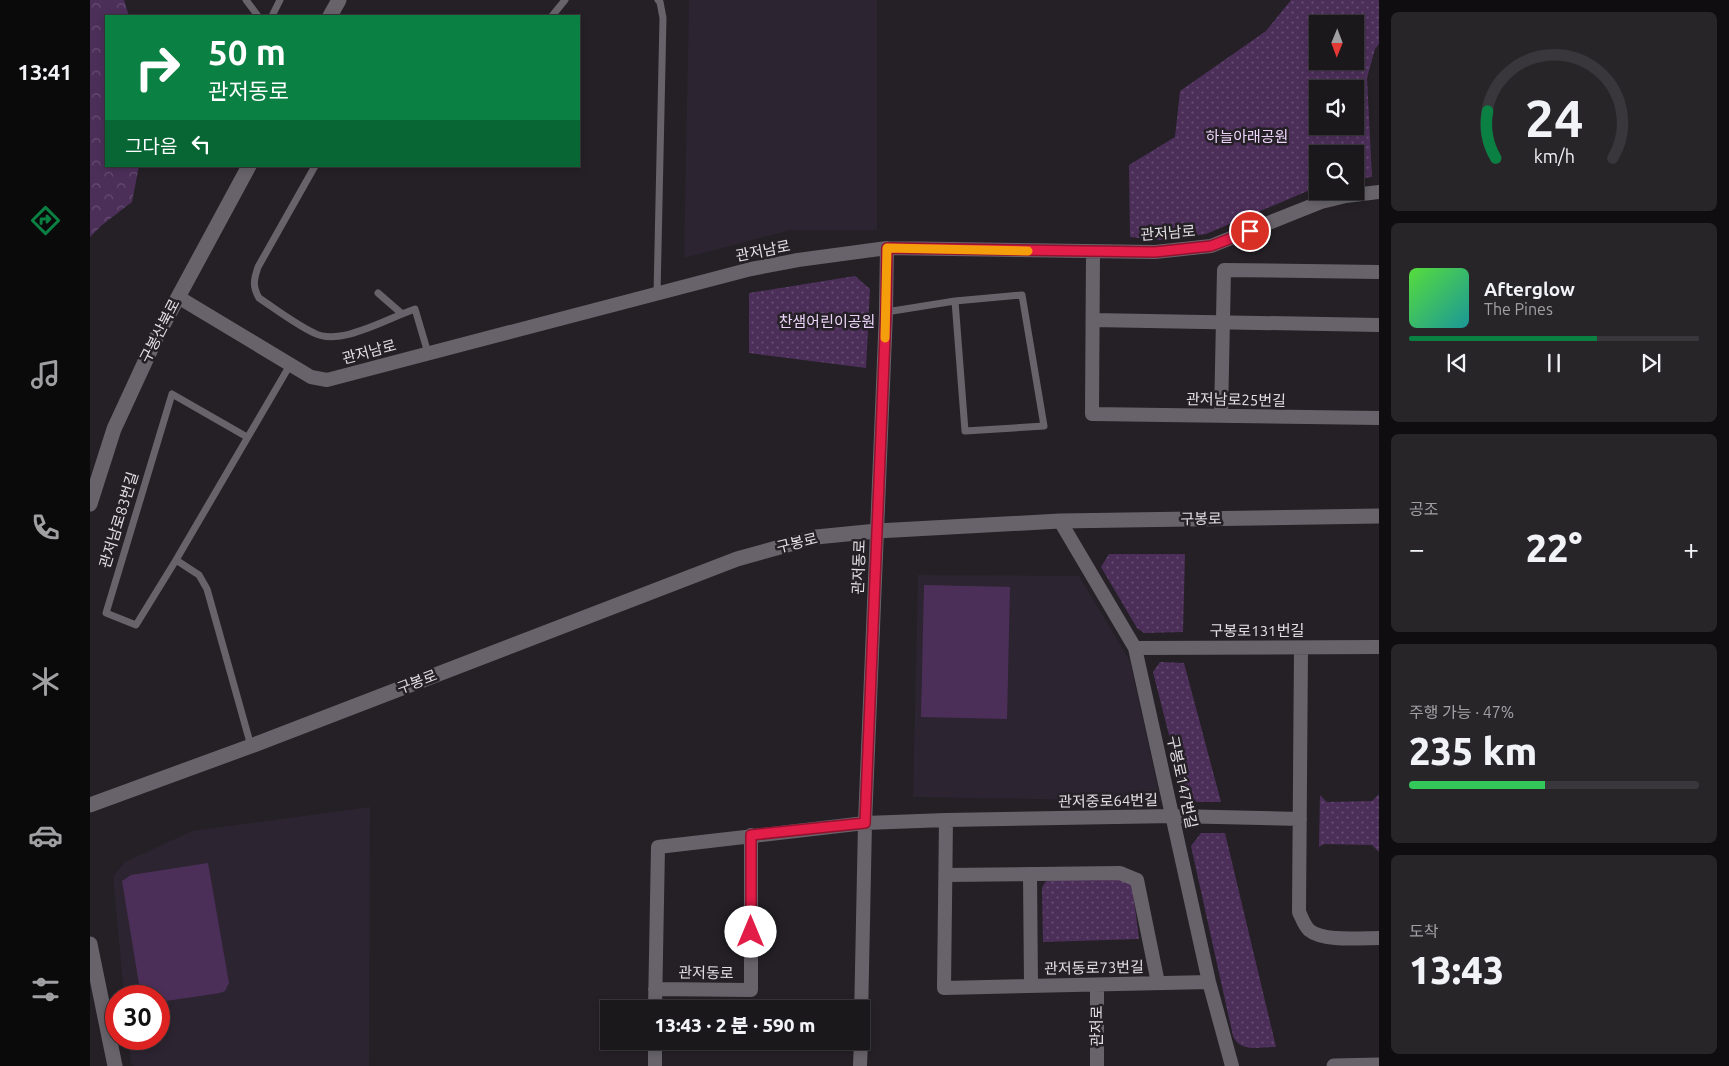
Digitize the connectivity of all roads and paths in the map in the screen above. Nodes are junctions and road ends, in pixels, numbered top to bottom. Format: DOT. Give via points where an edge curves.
graph roads {
  1 [pos="246,0"];
  2 [pos="280,0"];
  3 [pos="339,0"];
  4 [pos="565,0"];
  5 [pos="658,0"];
  6 [pos="257,15"];
  7 [pos="272,15"];
  8 [pos="331,15"];
  9 [pos="553,15"];
  10 [pos="248,167"];
  11 [pos="314,167"];
  12 [pos="1379,192"];
  13 [pos="887,248"];
  14 [pos="1093,252"];
  15 [pos="1379,272"];
  16 [pos="378,293"];
  17 [pos="657,294"];
  18 [pos="178,297"];
  19 [pos="955,301"];
  20 [pos="886,312"];
  21 [pos="401,313"];
  22 [pos="1093,320"];
  23 [pos="1223,322"];
  24 [pos="1379,325"];
  25 [pos="428,353"];
  26 [pos="290,365"];
  27 [pos="1221,416"];
  28 [pos="1379,418"];
  29 [pos="247,437"];
  30 [pos="90,504"];
  31 [pos="1379,516"];
  32 [pos="1060,521"];
  33 [pos="877,531"];
  34 [pos="176,560"];
  35 [pos="1379,647"];
  36 [pos="1135,648"];
  37 [pos="1301,648"];
  38 [pos="251,746"];
  39 [pos="90,805"];
  40 [pos="1173,816"];
  41 [pos="1300,819"];
  42 [pos="946,820"];
  43 [pos="865,823"];
  44 [pos="751,835"];
  45 [pos="1030,874"];
  46 [pos="946,875"];
  47 [pos="1379,938"];
  48 [pos="90,944"];
  49 [pos="1209,982"];
  50 [pos="1158,983"];
  51 [pos="1096,985"];
  52 [pos="1031,986"];
  53 [pos="655,989"];
  54 [pos="655,1000"];
  55 [pos="861,1000"];
  56 [pos="655,1050"];
  57 [pos="861,1050"];
  58 [pos="1379,1065"];
  59 [pos="115,1066"];
  60 [pos="655,1066"];
  61 [pos="860,1066"];
  62 [pos="1097,1066"];
  63 [pos="1232,1066"];
  64 [pos="1334,1066"];
  1 -- 6 [label="lane"];
  2 -- 7 [label="lane"];
  3 -- 8 [label="main road"];
  4 -- 9 [label="lane"];
  5 -- 17 [label="lane" via="663,18"];
  10 -- 18 [label="main road, 구봉산북로"];
  11 -- 21 [label="lane" via="258,267 254,279 256,293 315,334 324,336 350,335"];
  12 -- 14 [label="street, 관저남로" via="1321,202 1211,246 1155,252"];
  13 -- 14 [label="street, 관저남로"];
  13 -- 17 [label="street, 관저남로" via="751,268"];
  13 -- 20 [label="street, 관저동로"];
  14 -- 22 [label="street"];
  15 -- 23 [label="street" via="1224,270"];
  16 -- 21 [label="lane"];
  17 -- 25 [label="street, 관저남로"];
  18 -- 26 [label="street, 관저남로"];
  18 -- 30 [label="main road, 구봉산북로" via="114,430"];
  19 -- 19 [label="lane" via="1022,295 1044,426 965,431"];
  19 -- 20 [label="lane"];
  20 -- 33 [label="street, 관저동로"];
  21 -- 25 [label="lane" via="415,309"];
  22 -- 23 [label="street"];
  22 -- 27 [label="street, 관저남로25번길" via="1092,414"];
  23 -- 24 [label="street"];
  23 -- 27 [label="street"];
  25 -- 26 [label="street, 관저남로" via="327,380 311,377"];
  26 -- 29 [label="lane, 관저남로83번길"];
  27 -- 28 [label="street, 관저남로25번길"];
  29 -- 34 [label="lane, 관저남로83번길"];
  29 -- 34 [label="lane, 관저남로83번길" via="172,394 106,612 136,625"];
  31 -- 32 [label="main road, 구봉로"];
  32 -- 33 [label="main road, 구봉로"];
  32 -- 36 [label="street, 구봉로147번길"];
  33 -- 38 [label="main road, 구봉로" via="816,538 737,559"];
  33 -- 43 [label="street, 관저동로"];
  34 -- 38 [label="lane" via="199,575 207,589"];
  35 -- 37 [label="street, 구봉로131번길"];
  36 -- 37 [label="street, 구봉로131번길"];
  36 -- 40 [label="street, 구봉로147번길"];
  37 -- 41 [label="street"];
  38 -- 39 [label="main road, 구봉로"];
  40 -- 41 [label="street, 관저중로64번길"];
  40 -- 42 [label="street, 관저중로64번길"];
  40 -- 49 [label="street, 구봉로147번길"];
  41 -- 47 [label="street" via="1300,912 1303,921 1309,930 1329,938"];
  42 -- 43 [label="street, 관저중로64번길"];
  42 -- 46 [label="street"];
  43 -- 44 [label="street"];
  43 -- 55 [label="street, 관저동로"];
  44 -- 53 [label="street" via="658,847"];
  44 -- 53 [label="street, 관저동로" via="751,990"];
  45 -- 46 [label="street, 관저동로73번길"];
  45 -- 50 [label="street, 관저동로73번길" via="1120,873 1137,880"];
  45 -- 52 [label="street, 관저동로73번길"];
  46 -- 52 [label="street, 관저동로73번길" via="944,988"];
  48 -- 59 [label="main road"];
  49 -- 50 [label="street, 관저동로73번길"];
  49 -- 63 [label="street, 구봉로147번길"];
  50 -- 51 [label="street, 관저동로73번길"];
  51 -- 52 [label="street, 관저동로73번길"];
  51 -- 62 [label="street, 관저로"];
  53 -- 54 [label="street"];
  56 -- 60 [label="street"];
  57 -- 61 [label="street"];
  58 -- 64 [label="main road"];
}
